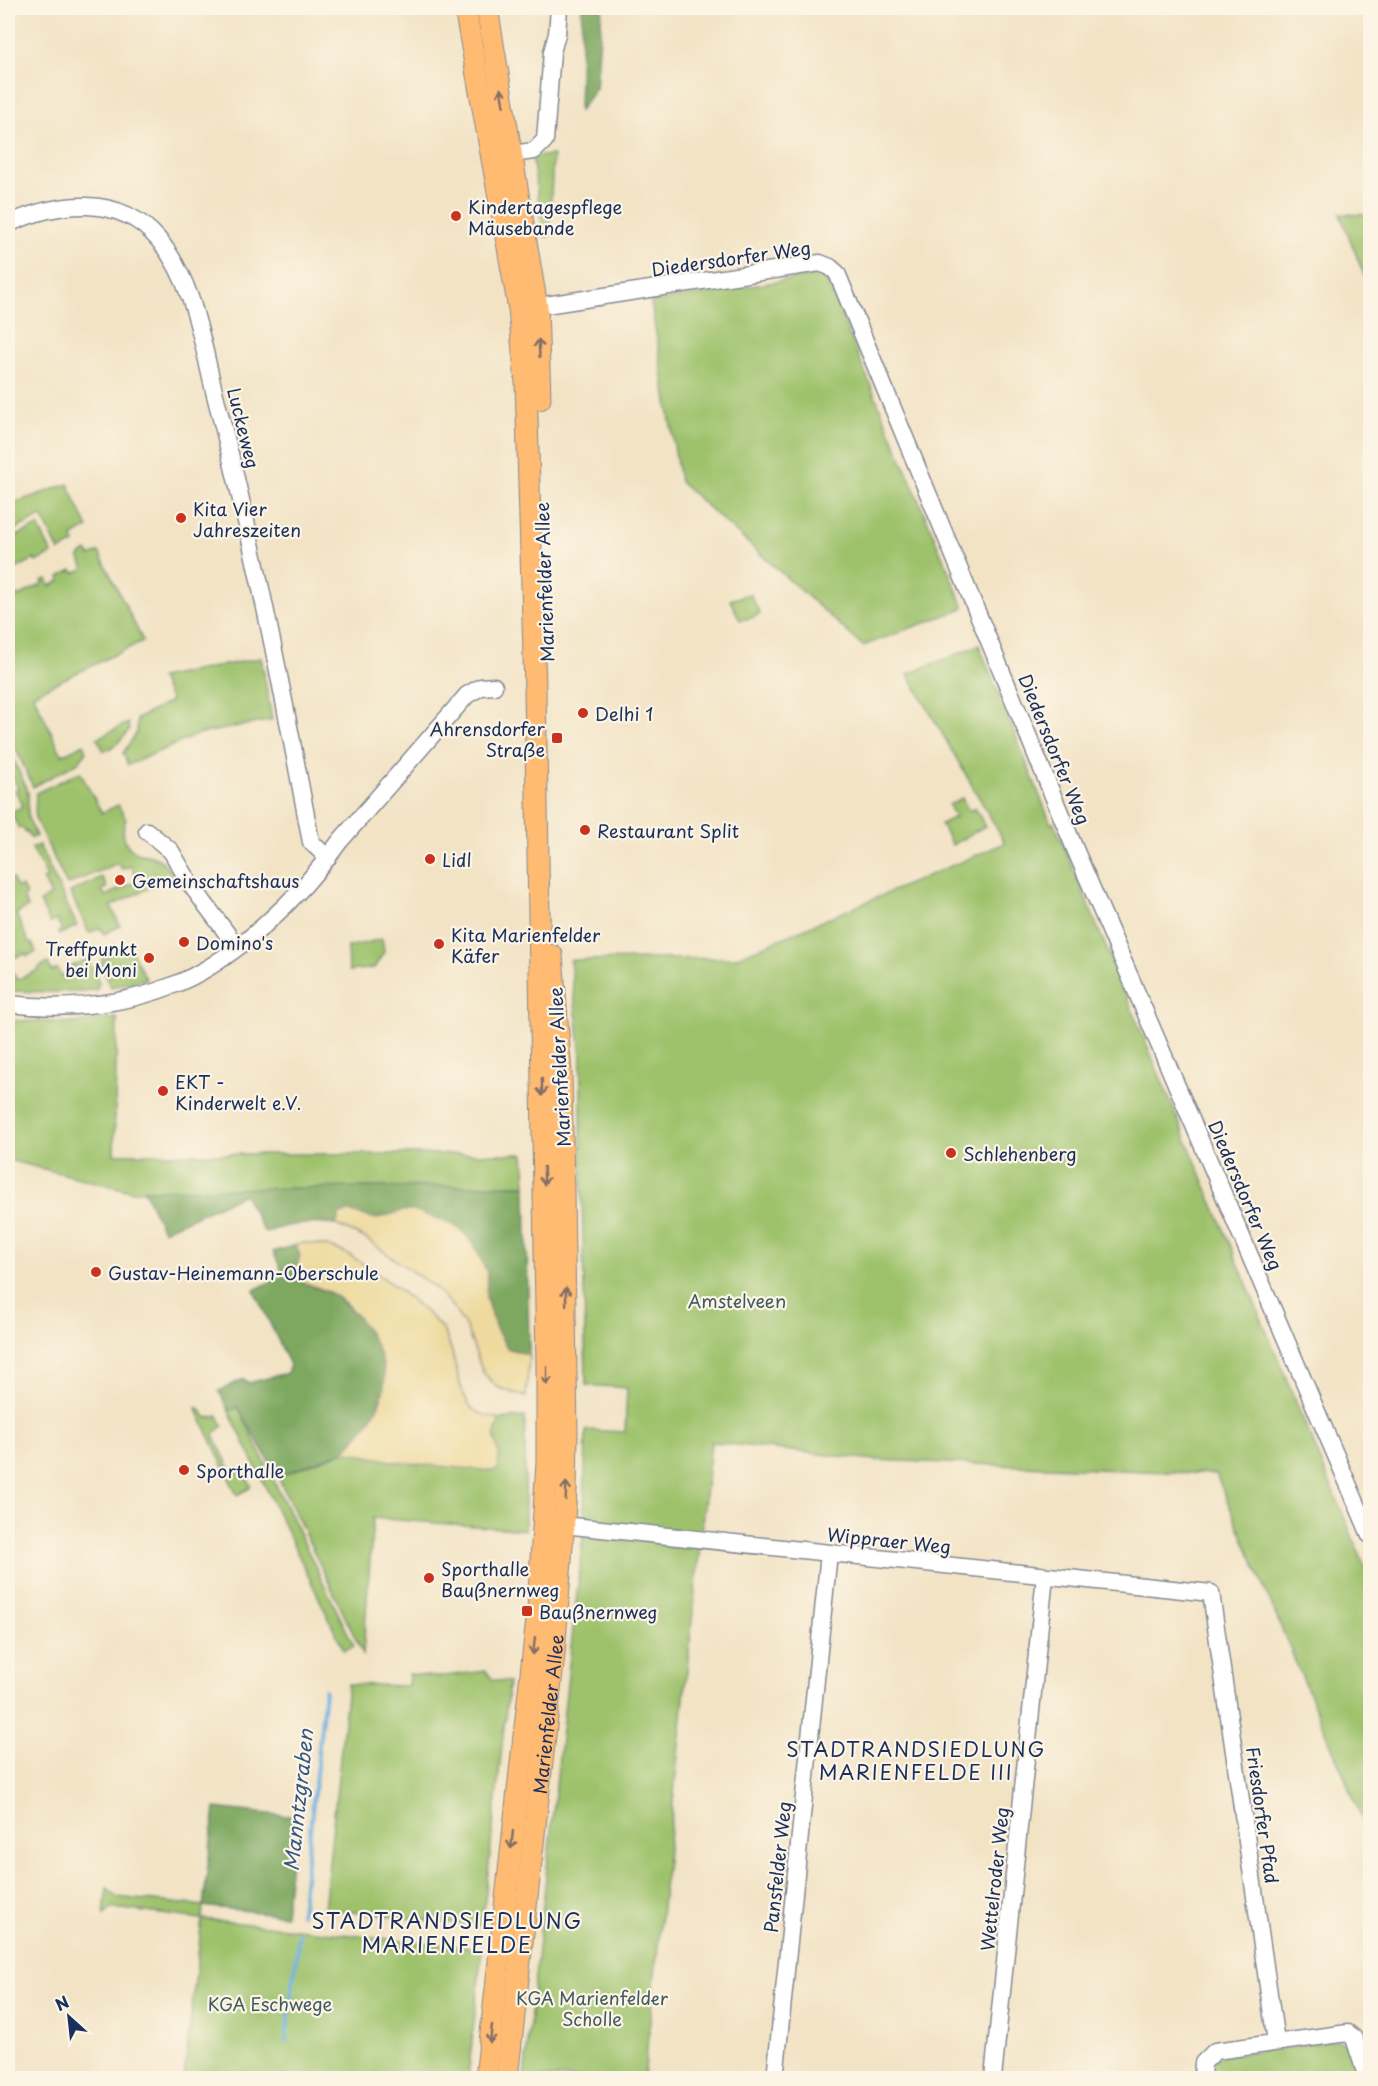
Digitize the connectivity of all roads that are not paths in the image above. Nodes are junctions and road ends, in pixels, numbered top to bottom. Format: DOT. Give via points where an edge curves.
graph roads {
  1 [pos="465,8"];
  2 [pos="487,8"];
  3 [pos="559,8"];
  4 [pos="502,156"];
  5 [pos="8,224"];
  6 [pos="528,308"];
  7 [pos="494,686"];
  8 [pos="147,831"];
  9 [pos="328,858"];
  10 [pos="237,947"];
  11 [pos="8,1004"];
  12 [pos="563,1525"];
  13 [pos="1371,1535"];
  14 [pos="829,1553"];
  15 [pos="1045,1576"];
  16 [pos="1211,1593"];
  17 [pos="1276,2042"];
  18 [pos="486,2079"];
  19 [pos="507,2079"];
  20 [pos="775,2079"];
  21 [pos="993,2079"];
  22 [pos="1202,2079"];
  23 [pos="1367,2079"];
  1 -- 4 [label="main road"];
  4 -- 2 [label="main road, one-way"];
  3 -- 4 [label="street" via="545,140 534,151"];
  4 -- 6 [label="main road, Marienfelder Allee"];
  5 -- 9 [label="street, Luckeweg" via="53,208 76,205 120,212 158,238 180,274 192,306 266,603 311,842"];
  12 -- 6 [label="main road, Marienfelder Allee, one-way" via="567,1432 561,1073 551,945 540,353"];
  6 -- 13 [label="street, Diedersdorfer Weg" via="820,263 841,279 1075,849"];
  6 -- 18 [label="main road, Marienfelder Allee, one-way" via="526,382 536,689 547,1453 538,1610"];
  7 -- 9 [label="street" via="481,687 466,695"];
  8 -- 10 [label="street" via="171,852"];
  9 -- 10 [label="street" via="279,912"];
  10 -- 11 [label="street" via="200,972 144,995 77,1006"];
  12 -- 14 [label="street, Wippraer Weg"];
  12 -- 19 [label="main road, Marienfelder Allee" via="554,1654"];
  14 -- 15 [label="street, Wippraer Weg"];
  14 -- 20 [label="street, Pansfelder Weg"];
  15 -- 16 [label="street, Wippraer Weg"];
  15 -- 21 [label="street, Wettelroder Weg"];
  16 -- 17 [label="street, Friesdorfer Pfad"];
  17 -- 22 [label="street" via="1215,2051 1203,2063"];
  17 -- 23 [label="street" via="1352,2034"];
}
